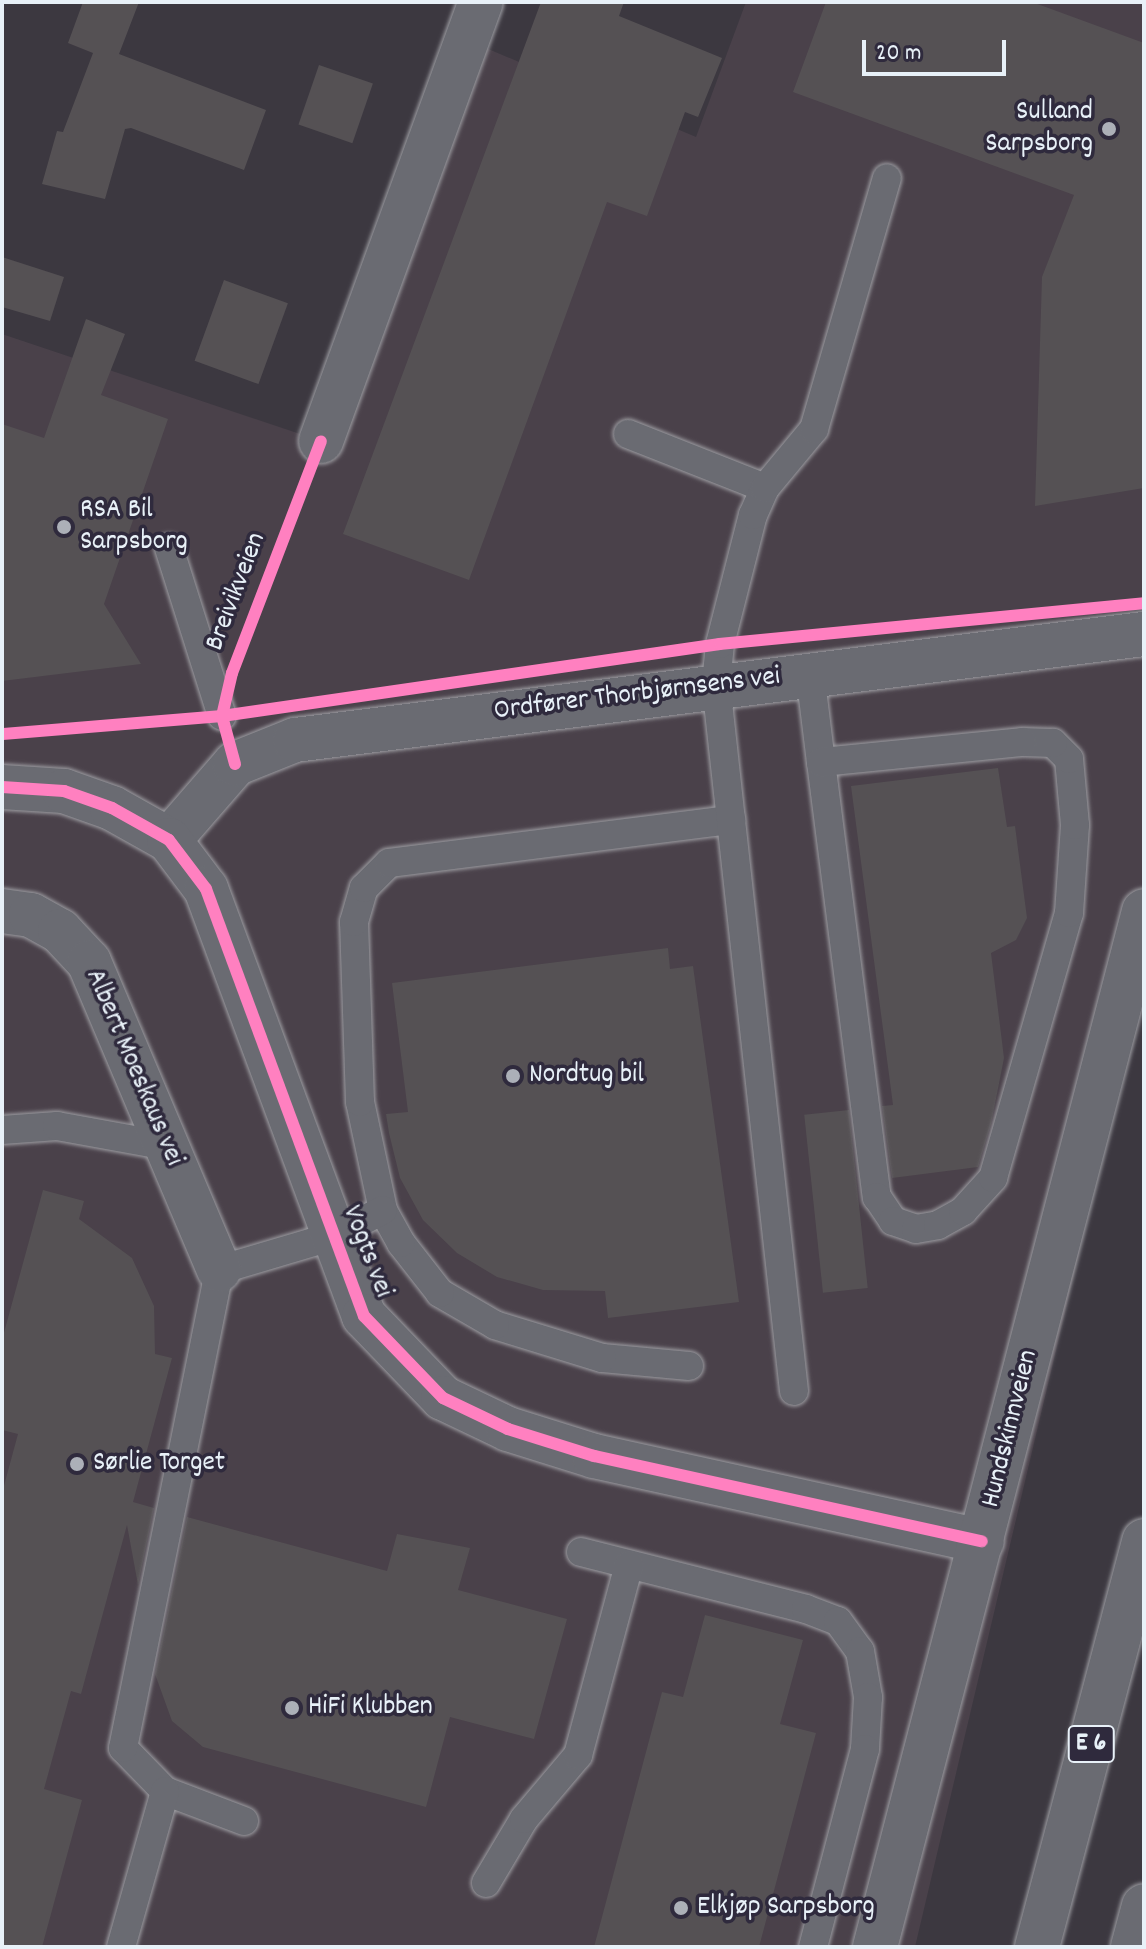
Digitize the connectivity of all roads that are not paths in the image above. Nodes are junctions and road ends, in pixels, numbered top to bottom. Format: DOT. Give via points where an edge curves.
graph roads {
  1 [pos="481,2"];
  2 [pos="887,178"];
  3 [pos="628,434"];
  4 [pos="321,441"];
  5 [pos="765,488"];
  6 [pos="169,548"];
  7 [pos="1144,634"];
  8 [pos="810,673"];
  9 [pos="716,684"];
  10 [pos="222,716"];
  11 [pos="821,762"];
  12 [pos="2,787"];
  13 [pos="731,820"];
  14 [pos="169,840"];
  15 [pos="2,911"];
  16 [pos="1144,911"];
  17 [pos="2,1130"];
  18 [pos="167,1146"];
  19 [pos="383,1210"];
  20 [pos="334,1236"];
  21 [pos="219,1270"];
  22 [pos="689,1366"];
  23 [pos="794,1391"];
  24 [pos="982,1541"];
  25 [pos="1144,1541"];
  26 [pos="581,1552"];
  27 [pos="629,1565"];
  28 [pos="165,1791"];
  29 [pos="244,1821"];
  30 [pos="486,1883"];
  31 [pos="1144,1906"];
  32 [pos="121,1947"];
  33 [pos="813,1947"];
  34 [pos="875,1947"];
  35 [pos="1037,1947"];
  36 [pos="1133,1947"];
  1 -- 4 [label="main road"];
  2 -- 5 [label="lane" via="814,429"];
  3 -- 5 [label="lane"];
  5 -- 9 [label="lane" via="720,644"];
  6 -- 10 [label="lane"];
  7 -- 8 [label="main road, Ordfører Thorbjørnsens vei"];
  8 -- 9 [label="main road, Ordfører Thorbjørnsens vei"];
  8 -- 11 [label="lane"];
  9 -- 13 [label="lane"];
  9 -- 14 [label="main road, Ordfører Thorbjørnsens vei" via="295,740 235,764"];
  11 -- 11 [label="lane" via="877,1197 893,1221 916,1229 938,1225 963,1211 993,1178 1069,913 1075,825 1069,759 1053,743 1022,742"];
  12 -- 14 [label="main road, Vogts vei" via="64,791 112,808"];
  13 -- 19 [label="lane" via="389,863 364,888 354,922 360,1102"];
  13 -- 23 [label="lane"];
  14 -- 20 [label="main road, Vogts vei" via="206,889"];
  15 -- 18 [label="main road, Albert Moeskaus vei" via="31,915 60,931 89,962"];
  16 -- 24 [label="main road, Hundskinnveien"];
  17 -- 18 [label="lane" via="57,1126"];
  18 -- 21 [label="main road, Albert Moeskaus vei"];
  19 -- 20 [label="lane"];
  19 -- 22 [label="lane" via="440,1293 495,1325 602,1358"];
  20 -- 21 [label="lane"];
  20 -- 24 [label="main road, Vogts vei" via="364,1316 411,1371 443,1398 495,1423 594,1456"];
  21 -- 28 [label="lane" via="123,1748"];
  24 -- 34 [label="main road, Hundskinnveien"];
  25 -- 35 [label="main road, E 6"];
  26 -- 27 [label="lane"];
  27 -- 30 [label="lane" via="578,1755 524,1819"];
  27 -- 33 [label="lane" via="806,1609 838,1621 860,1651 868,1697 865,1749"];
  28 -- 29 [label="lane"];
  28 -- 32 [label="lane"];
  31 -- 36 [label="main road"];
}
